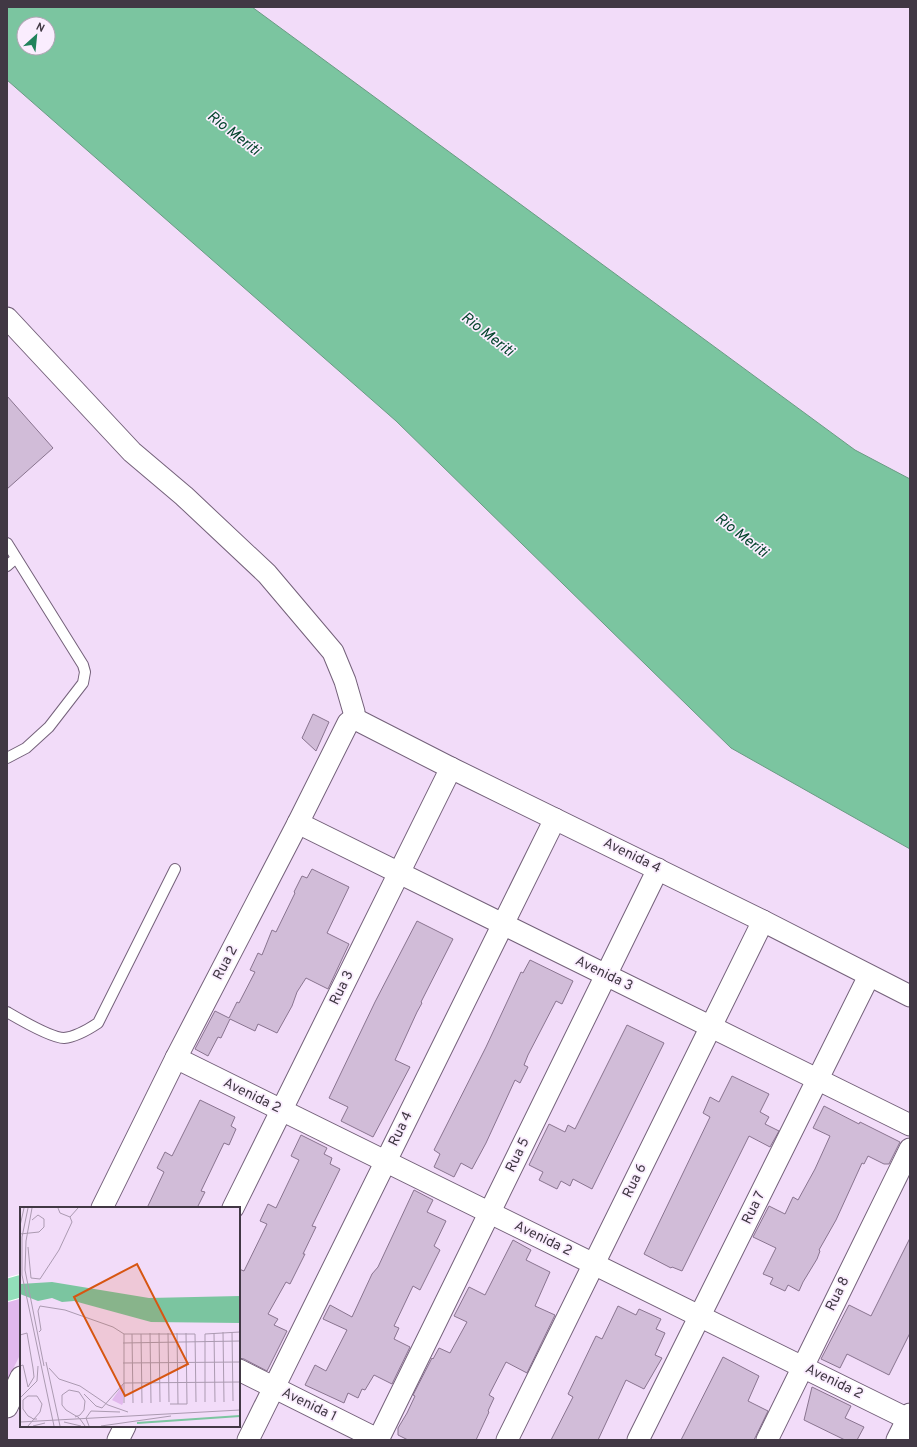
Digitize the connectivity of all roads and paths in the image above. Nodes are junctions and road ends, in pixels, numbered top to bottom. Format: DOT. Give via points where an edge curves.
graph roads {
  1 [pos="7,318"];
  2 [pos="7,543"];
  3 [pos="16,558"];
  4 [pos="7,566"];
  5 [pos="353,720"];
  6 [pos="7,758"];
  7 [pos="451,768"];
  8 [pos="554,819"];
  9 [pos="298,823"];
  10 [pos="175,869"];
  11 [pos="658,869"];
  12 [pos="399,873"];
  13 [pos="763,921"];
  14 [pos="503,924"];
  15 [pos="606,975"];
  16 [pos="869,976"];
  17 [pos="910,996"];
  18 [pos="7,1012"];
  19 [pos="711,1027"];
  20 [pos="176,1058"];
  21 [pos="817,1079"];
  22 [pos="281,1110"];
  23 [pos="910,1125"];
  24 [pos="910,1149"];
  25 [pos="386,1161"];
  26 [pos="102,1207"];
  27 [pos="233,1207"];
  28 [pos="490,1212"];
  29 [pos="594,1264"];
  30 [pos="20,1286"];
  31 [pos="7,1290"];
  32 [pos="700,1316"];
  33 [pos="803,1367"];
  34 [pos="240,1371"];
  35 [pos="20,1379"];
  36 [pos="274,1388"];
  37 [pos="7,1407"];
  38 [pos="909,1417"];
  39 [pos="124,1427"];
  40 [pos="118,1440"];
  41 [pos="248,1440"];
  42 [pos="378,1440"];
  43 [pos="507,1440"];
  44 [pos="638,1440"];
  45 [pos="766,1440"];
  46 [pos="897,1440"];
  1 -- 5 [label="street" via="132,452 184,496 267,574 332,652 345,681 354,712"];
  2 -- 3 [label="lane"];
  3 -- 4 [label="lane"];
  3 -- 6 [label="lane" via="56,620 85,672 83,683 49,727 26,748"];
  5 -- 7 [label="street, Avenida 4"];
  5 -- 9 [label="street, Rua 2" via="348,723"];
  7 -- 8 [label="street, Avenida 4"];
  7 -- 12 [label="street, Rua 3"];
  8 -- 11 [label="street, Avenida 4"];
  8 -- 14 [label="street, Rua 4"];
  9 -- 12 [label="street, Avenida 3"];
  9 -- 20 [label="street, Rua 2"];
  10 -- 18 [label="lane" via="98,1023 83,1032 64,1038 45,1032"];
  11 -- 13 [label="street, Avenida 4"];
  11 -- 15 [label="street, Rua 5"];
  12 -- 14 [label="street, Avenida 3"];
  12 -- 22 [label="street, Rua 3"];
  13 -- 16 [label="street, Avenida 4"];
  13 -- 19 [label="street, Rua 6"];
  14 -- 15 [label="street, Avenida 3"];
  14 -- 25 [label="street, Rua 4"];
  15 -- 19 [label="street, Avenida 3"];
  15 -- 28 [label="street, Rua 5"];
  16 -- 17 [label="street, Avenida 4"];
  16 -- 21 [label="street, Rua 7"];
  19 -- 21 [label="street, Avenida 3"];
  19 -- 29 [label="street, Rua 6"];
  20 -- 22 [label="street, Avenida 2"];
  20 -- 26 [label="street, Rua 2"];
  21 -- 23 [label="street, Avenida 3"];
  21 -- 32 [label="street, Rua 7"];
  22 -- 25 [label="street, Avenida 2"];
  22 -- 27 [label="street, Rua 3"];
  24 -- 33 [label="street, Rua 8"];
  25 -- 28 [label="street, Avenida 2"];
  25 -- 36 [label="street, Rua 4"];
  28 -- 29 [label="street, Avenida 2"];
  28 -- 42 [label="street, Rua 5"];
  29 -- 32 [label="street, Avenida 2"];
  29 -- 43 [label="street, Rua 6"];
  30 -- 31 [label="highway"];
  32 -- 33 [label="street, Avenida 2"];
  32 -- 44 [label="street, Rua 7"];
  33 -- 38 [label="street, Avenida 2"];
  33 -- 45 [label="street, Rua 8"];
  34 -- 36 [label="street, Avenida 1"];
  35 -- 37 [label="street"];
  36 -- 41 [label="street, Rua 4"];
  36 -- 42 [label="street, Avenida 1"];
  38 -- 46 [label="street"];
  39 -- 40 [label="street"];
}
